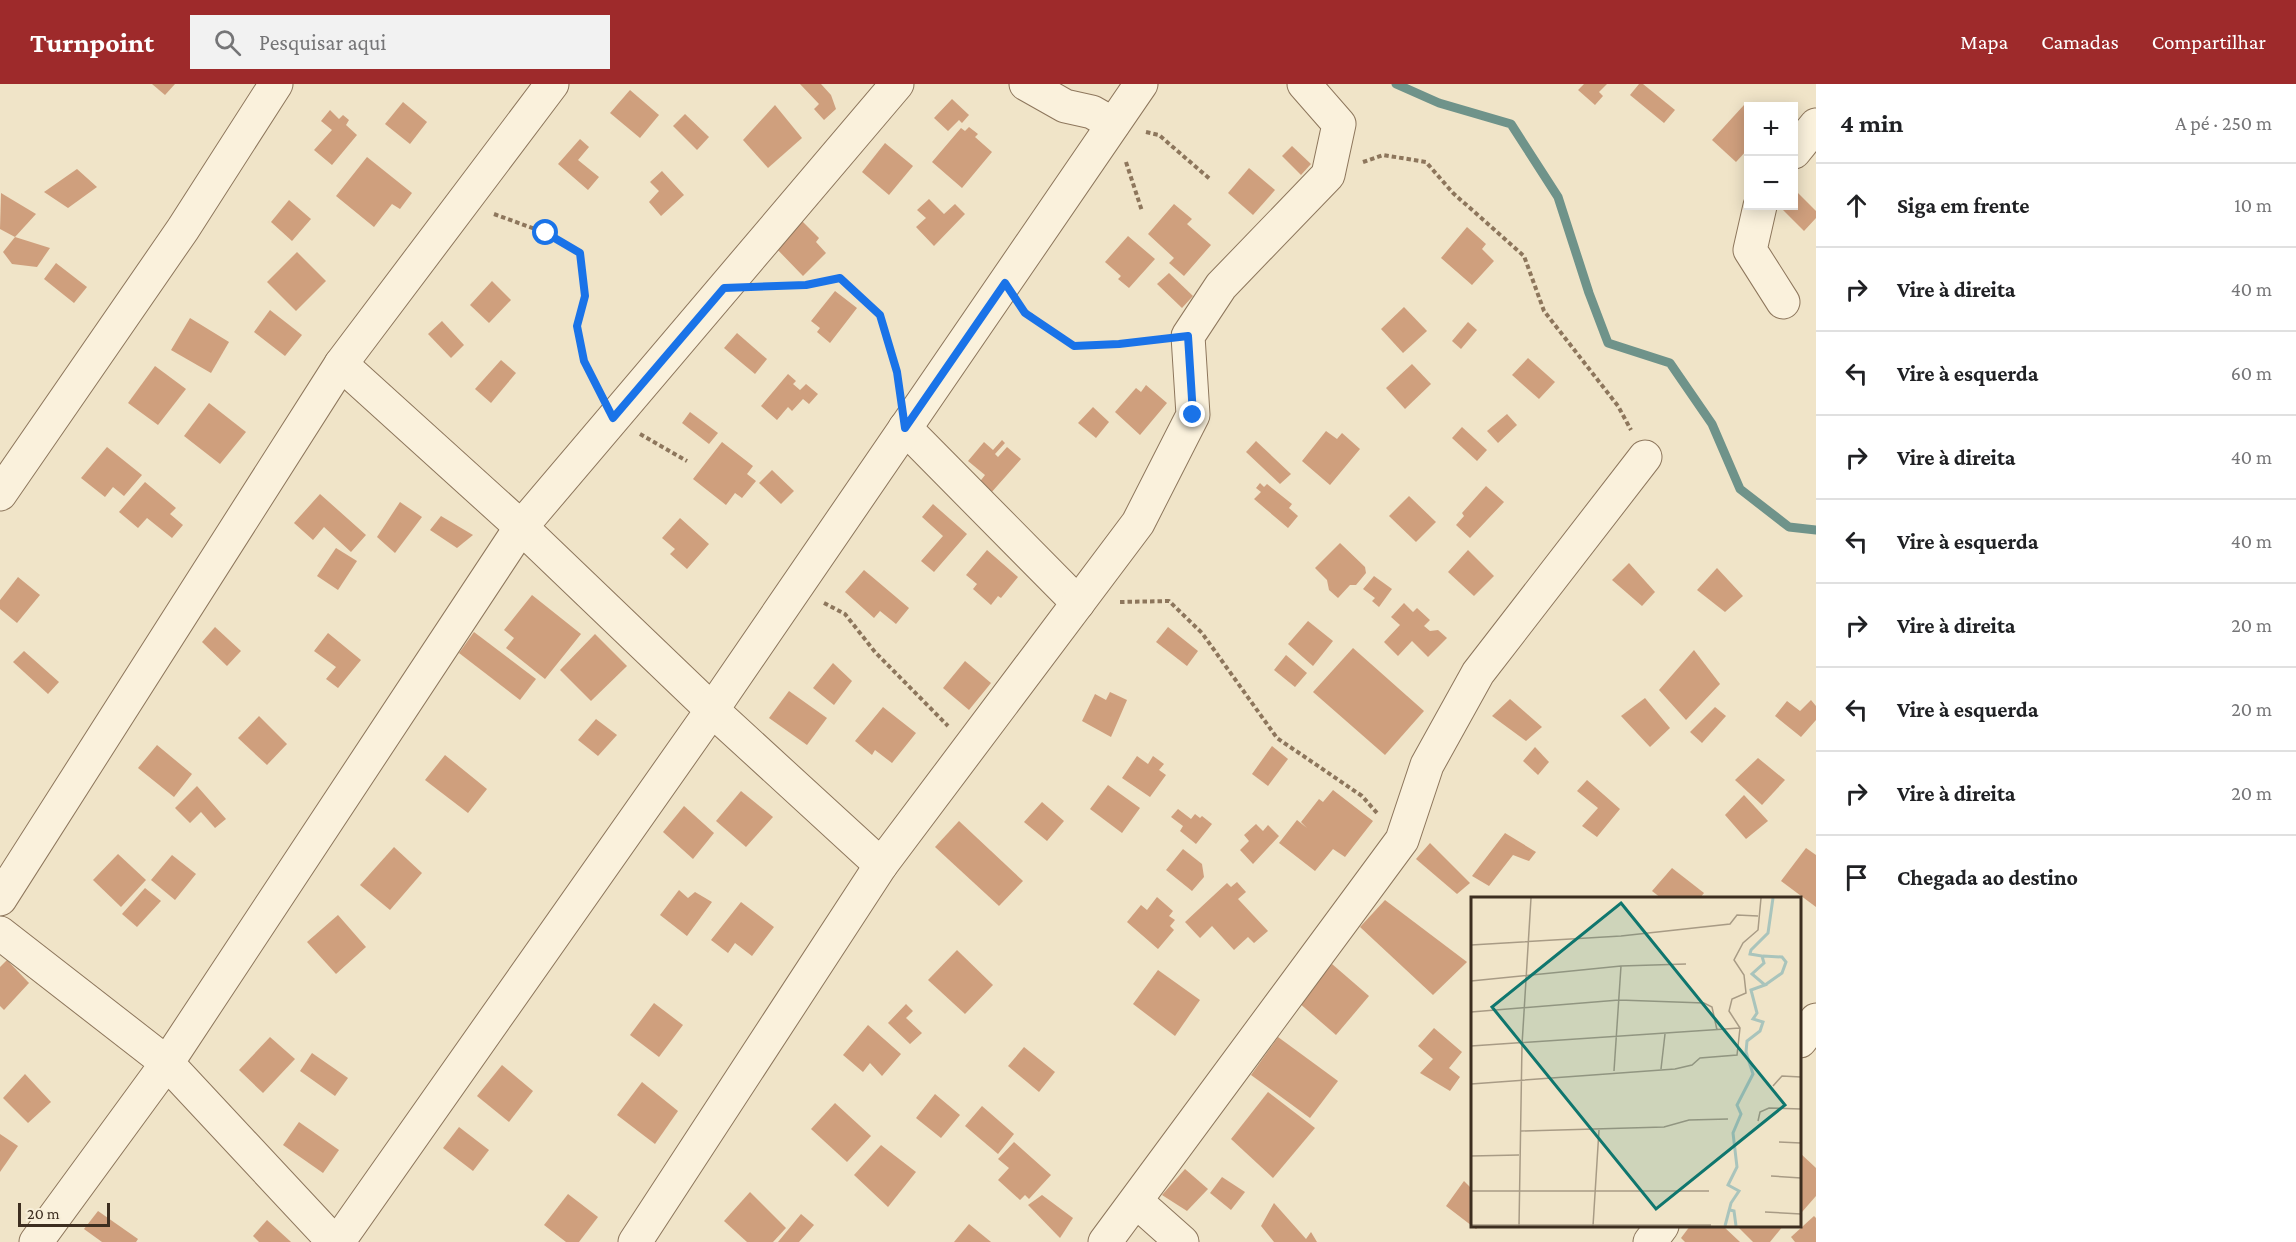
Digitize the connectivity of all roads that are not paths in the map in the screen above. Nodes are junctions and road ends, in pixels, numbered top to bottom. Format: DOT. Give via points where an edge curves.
graph roads {
  1 [pos="276,84"];
  2 [pos="552,84"];
  3 [pos="897,84"];
  4 [pos="1026,84"];
  5 [pos="1141,84"];
  6 [pos="1304,84"];
  7 [pos="1113,124"];
  8 [pos="1816,125"];
  9 [pos="1798,147"];
  10 [pos="1759,210"];
  11 [pos="1783,302"];
  12 [pos="341,364"];
  13 [pos="905,428"];
  14 [pos="1645,457"];
  15 [pos="0,494"];
  16 [pos="521,527"];
  17 [pos="1078,603"];
  18 [pos="712,710"];
  19 [pos="881,865"];
  20 [pos="0,899"];
  21 [pos="0,933"];
  22 [pos="1816,1020"];
  23 [pos="1801,1040"];
  24 [pos="167,1063"];
  25 [pos="1137,1202"];
  26 [pos="1661,1227"];
  27 [pos="36,1242"];
  28 [pos="336,1242"];
  29 [pos="635,1242"];
  30 [pos="1105,1242"];
  31 [pos="1182,1242"];
  32 [pos="1650,1242"];
  1 -- 15 [label="street" via="183,230"];
  2 -- 12 [label="street"];
  3 -- 16 [label="street"];
  4 -- 7 [label="street" via="1065,106 1092,112"];
  5 -- 7 [label="street"];
  6 -- 17 [label="street" via="1339,124 1328,175 1221,286 1188,336 1193,415 1138,522"];
  7 -- 13 [label="street"];
  8 -- 9 [label="street"];
  10 -- 11 [label="street" via="1750,250"];
  12 -- 16 [label="street"];
  12 -- 20 [label="street"];
  13 -- 17 [label="street"];
  13 -- 18 [label="street"];
  14 -- 25 [label="street" via="1478,673 1427,765 1402,840"];
  16 -- 18 [label="street"];
  16 -- 24 [label="street"];
  17 -- 19 [label="street"];
  18 -- 19 [label="street"];
  18 -- 28 [label="street"];
  19 -- 29 [label="street"];
  21 -- 24 [label="street"];
  22 -- 23 [label="street"];
  24 -- 27 [label="street"];
  24 -- 28 [label="street"];
  25 -- 30 [label="street"];
  25 -- 31 [label="street"];
  26 -- 32 [label="street"];
}
